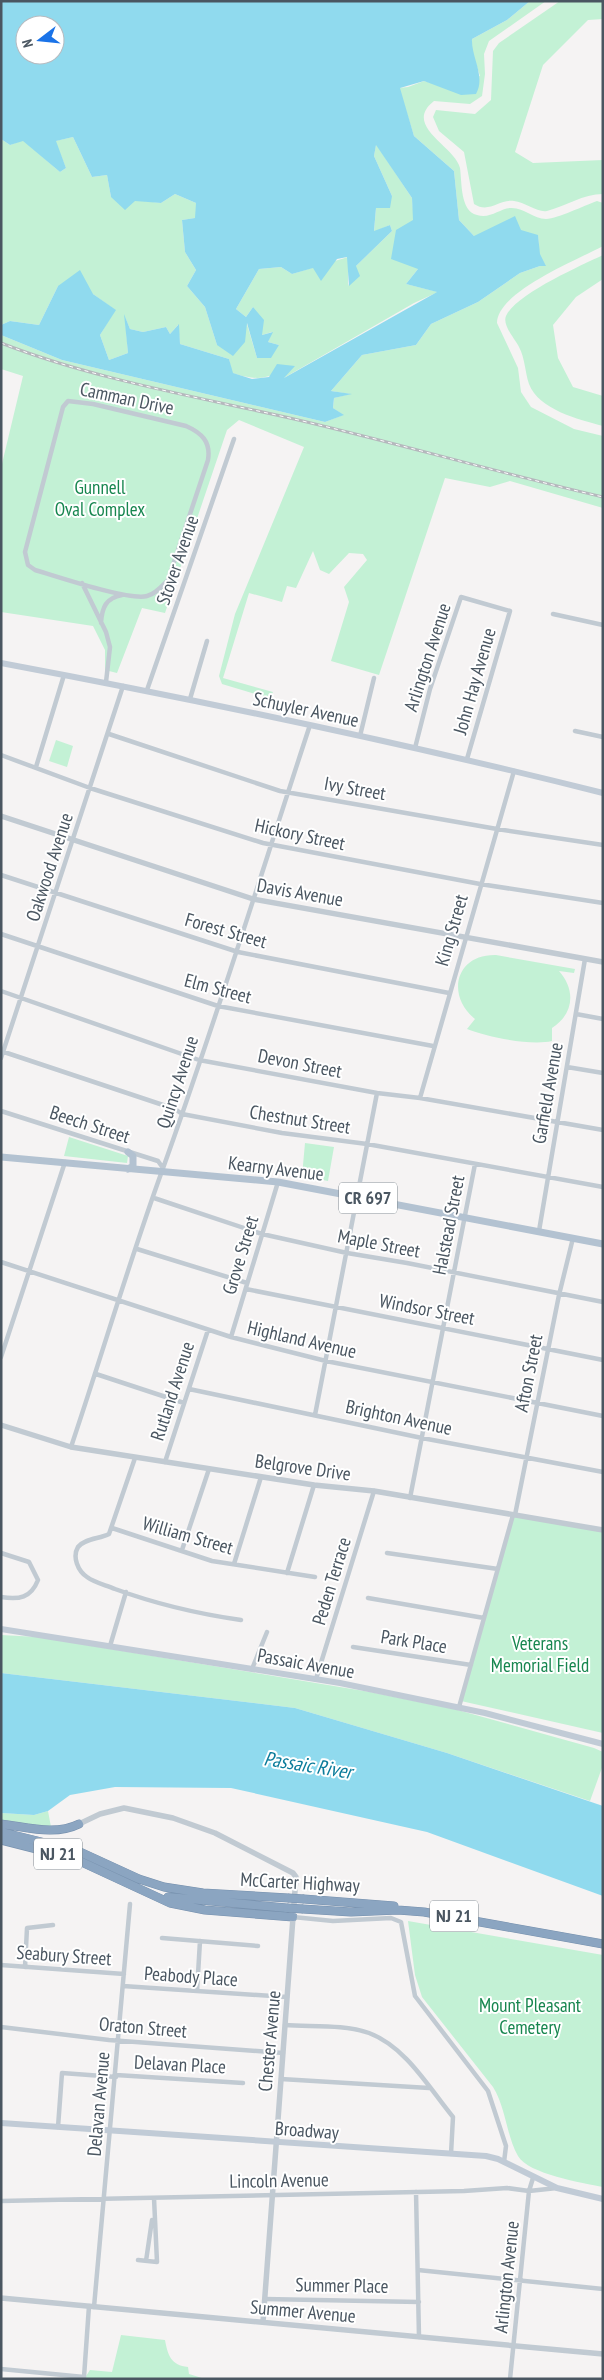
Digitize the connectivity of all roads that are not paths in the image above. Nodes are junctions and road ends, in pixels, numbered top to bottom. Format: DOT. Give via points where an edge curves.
graph roads {
  1 [pos="234,439"];
  2 [pos="82,583"];
  3 [pos="124,595"];
  4 [pos="510,611"];
  5 [pos="554,614"];
  6 [pos="101,624"];
  7 [pos="603,625"];
  8 [pos="208,641"];
  9 [pos="1,663"];
  10 [pos="64,675"];
  11 [pos="374,678"];
  12 [pos="106,682"];
  13 [pos="123,686"];
  14 [pos="147,690"];
  15 [pos="190,699"];
  16 [pos="310,725"];
  17 [pos="575,731"];
  18 [pos="109,734"];
  19 [pos="360,736"];
  20 [pos="603,737"];
  21 [pos="415,748"];
  22 [pos="1,755"];
  23 [pos="468,759"];
  24 [pos="36,766"];
  25 [pos="514,770"];
  26 [pos="90,788"];
  27 [pos="288,792"];
  28 [pos="603,793"];
  29 [pos="1,816"];
  30 [pos="497,829"];
  31 [pos="74,840"];
  32 [pos="603,844"];
  33 [pos="271,845"];
  34 [pos="1,875"];
  35 [pos="480,884"];
  36 [pos="56,893"];
  37 [pos="252,899"];
  38 [pos="603,903"];
  39 [pos="1,934"];
  40 [pos="465,937"];
  41 [pos="38,946"];
  42 [pos="238,952"];
  43 [pos="585,959"];
  44 [pos="603,962"];
  45 [pos="1,992"];
  46 [pos="449,992"];
  47 [pos="22,998"];
  48 [pos="218,1006"];
  49 [pos="576,1014"];
  50 [pos="603,1019"];
  51 [pos="433,1046"];
  52 [pos="2,1051"];
  53 [pos="1,1058"];
  54 [pos="199,1060"];
  55 [pos="567,1067"];
  56 [pos="603,1074"];
  57 [pos="377,1093"];
  58 [pos="420,1098"];
  59 [pos="1,1111"];
  60 [pos="182,1114"];
  61 [pos="557,1122"];
  62 [pos="603,1130"];
  63 [pos="367,1144"];
  64 [pos="128,1152"];
  65 [pos="1,1157"];
  66 [pos="65,1162"];
  67 [pos="474,1164"];
  68 [pos="128,1169"];
  69 [pos="162,1171"];
  70 [pos="548,1177"];
  71 [pos="278,1182"];
  72 [pos="603,1187"];
  73 [pos="358,1196"];
  74 [pos="154,1198"];
  75 [pos="465,1218"];
  76 [pos="539,1231"];
  77 [pos="262,1234"];
  78 [pos="573,1238"];
  79 [pos="603,1244"];
  80 [pos="137,1249"];
  81 [pos="347,1253"];
  82 [pos="1,1262"];
  83 [pos="30,1271"];
  84 [pos="454,1273"];
  85 [pos="247,1286"];
  86 [pos="560,1294"];
  87 [pos="120,1301"];
  88 [pos="603,1302"];
  89 [pos="336,1306"];
  90 [pos="443,1328"];
  91 [pos="208,1330"];
  92 [pos="231,1337"];
  93 [pos="548,1350"];
  94 [pos="1,1358"];
  95 [pos="603,1360"];
  96 [pos="326,1361"];
  97 [pos="96,1374"];
  98 [pos="432,1383"];
  99 [pos="189,1388"];
  100 [pos="184,1403"];
  101 [pos="537,1404"];
  102 [pos="315,1415"];
  103 [pos="603,1416"];
  104 [pos="1,1425"];
  105 [pos="422,1438"];
  106 [pos="71,1447"];
  107 [pos="135,1458"];
  108 [pos="527,1458"];
  109 [pos="165,1462"];
  110 [pos="209,1469"];
  111 [pos="603,1472"];
  112 [pos="261,1477"];
  113 [pos="314,1485"];
  114 [pos="374,1491"];
  115 [pos="410,1498"];
  116 [pos="514,1515"];
  117 [pos="112,1528"];
  118 [pos="603,1530"];
  119 [pos="182,1550"];
  120 [pos="1,1552"];
  121 [pos="387,1553"];
  122 [pos="234,1564"];
  123 [pos="498,1569"];
  124 [pos="287,1573"];
  125 [pos="315,1577"];
  126 [pos="126,1592"];
  127 [pos="1,1597"];
  128 [pos="368,1598"];
  129 [pos="484,1618"];
  130 [pos="241,1620"];
  131 [pos="1,1629"];
  132 [pos="267,1632"];
  133 [pos="110,1646"];
  134 [pos="353,1647"];
  135 [pos="471,1665"];
  136 [pos="252,1669"];
  137 [pos="316,1679"];
  138 [pos="459,1707"];
  139 [pos="603,1744"];
  140 [pos="1,1824"];
  141 [pos="79,1824"];
  142 [pos="1,1832"];
  143 [pos="1,1840"];
  144 [pos="142,1889"];
  145 [pos="130,1904"];
  146 [pos="294,1917"];
  147 [pos="53,1925"];
  148 [pos="162,1938"];
  149 [pos="200,1941"];
  150 [pos="603,1944"];
  151 [pos="258,1946"];
  152 [pos="1,1965"];
  153 [pos="25,1967"];
  154 [pos="124,1974"];
  155 [pos="123,1986"];
  156 [pos="197,1991"];
  157 [pos="287,1997"];
  158 [pos="285,2025"];
  159 [pos="1,2027"];
  160 [pos="119,2041"];
  161 [pos="283,2053"];
  162 [pos="116,2076"];
  163 [pos="280,2079"];
  164 [pos="243,2083"];
  165 [pos="429,2088"];
  166 [pos="1,2123"];
  167 [pos="58,2127"];
  168 [pos="111,2131"];
  169 [pos="275,2143"];
  170 [pos="451,2154"];
  171 [pos="504,2162"];
  172 [pos="533,2178"];
  173 [pos="557,2188"];
  174 [pos="529,2191"];
  175 [pos="416,2192"];
  176 [pos="272,2195"];
  177 [pos="154,2198"];
  178 [pos="105,2199"];
  179 [pos="603,2199"];
  180 [pos="1,2201"];
  181 [pos="153,2211"];
  182 [pos="138,2260"];
  183 [pos="146,2261"];
  184 [pos="418,2270"];
  185 [pos="520,2281"];
  186 [pos="603,2289"];
  187 [pos="1,2298"];
  188 [pos="265,2299"];
  189 [pos="418,2302"];
  190 [pos="92,2306"];
  191 [pos="263,2322"];
  192 [pos="419,2337"];
  193 [pos="514,2346"];
  194 [pos="603,2354"];
  195 [pos="1,2369"];
  196 [pos="510,2379"];
  1 -- 14 [label="street, Stover Avenue"];
  2 -- 3 [label="street, Camman Drive"];
  2 -- 3 [label="street, Camman Drive" via="34,570 28,565 25,552 63,407 68,401 186,426 199,432 207,441 208,460 168,580 148,596"];
  2 -- 6 [label="street"];
  3 -- 6 [label="street" via="113,597 104,606"];
  4 -- 21 [label="street, Arlington Avenue" via="461,597 430,689"];
  4 -- 23 [label="street, John Hay Avenue"];
  5 -- 7 [label="street"];
  6 -- 12 [label="street" via="110,646"];
  8 -- 15 [label="street"];
  9 -- 10 [label="main road, Schuyler Avenue"];
  10 -- 12 [label="main road, Schuyler Avenue"];
  10 -- 24 [label="street"];
  11 -- 19 [label="street"];
  12 -- 13 [label="main road, Schuyler Avenue"];
  13 -- 14 [label="main road, Schuyler Avenue"];
  13 -- 18 [label="street, Oakwood Avenue"];
  14 -- 15 [label="main road, Schuyler Avenue"];
  15 -- 16 [label="main road, Schuyler Avenue"];
  16 -- 19 [label="main road, Schuyler Avenue"];
  16 -- 27 [label="street, Quincy Avenue"];
  17 -- 20 [label="street"];
  18 -- 26 [label="street, Oakwood Avenue"];
  18 -- 27 [label="street, Ivy Street"];
  19 -- 21 [label="main road, Schuyler Avenue"];
  21 -- 23 [label="main road, Schuyler Avenue"];
  22 -- 24 [label="street, Hickory Street"];
  23 -- 25 [label="main road, Schuyler Avenue"];
  24 -- 26 [label="street, Hickory Street"];
  25 -- 28 [label="main road, Schuyler Avenue"];
  25 -- 30 [label="street, King Street"];
  26 -- 31 [label="street, Oakwood Avenue"];
  26 -- 33 [label="street, Hickory Street"];
  27 -- 30 [label="street, Ivy Street"];
  27 -- 33 [label="street, Quincy Avenue"];
  29 -- 31 [label="street, Davis Avenue"];
  30 -- 32 [label="street, Ivy Street"];
  30 -- 35 [label="street, King Street"];
  31 -- 36 [label="street, Oakwood Avenue"];
  31 -- 37 [label="street, Davis Avenue"];
  33 -- 35 [label="street, Hickory Street"];
  33 -- 37 [label="street, Quincy Avenue"];
  34 -- 36 [label="street, Forest Street"];
  35 -- 38 [label="street, Hickory Street"];
  35 -- 40 [label="street, King Street"];
  36 -- 41 [label="street, Oakwood Avenue"];
  36 -- 42 [label="street, Forest Street"];
  37 -- 40 [label="street, Davis Avenue"];
  37 -- 42 [label="street, Quincy Avenue"];
  39 -- 41 [label="street, Elm Street"];
  40 -- 43 [label="street, Davis Avenue"];
  40 -- 46 [label="street, King Street"];
  41 -- 47 [label="street, Oakwood Avenue"];
  41 -- 48 [label="street, Elm Street"];
  42 -- 46 [label="street, Forest Street"];
  42 -- 48 [label="street, Quincy Avenue"];
  43 -- 44 [label="street, Davis Avenue"];
  43 -- 49 [label="street, Garfield Avenue"];
  45 -- 47 [label="street, Devon Street"];
  46 -- 51 [label="street, King Street"];
  47 -- 52 [label="street, Oakwood Avenue"];
  47 -- 54 [label="street, Devon Street"];
  48 -- 51 [label="street, Elm Street"];
  48 -- 54 [label="street, Quincy Avenue"];
  49 -- 50 [label="street"];
  49 -- 55 [label="street, Garfield Avenue"];
  51 -- 58 [label="street, King Street"];
  52 -- 53 [label="street, Oakwood Avenue"];
  52 -- 60 [label="street, Chestnut Street"];
  54 -- 57 [label="street, Devon Street"];
  54 -- 60 [label="street, Quincy Avenue"];
  55 -- 56 [label="street"];
  55 -- 61 [label="street, Garfield Avenue"];
  57 -- 58 [label="street, Devon Street"];
  57 -- 63 [label="street"];
  58 -- 61 [label="street, Devon Street"];
  59 -- 64 [label="street, Beech Street"];
  60 -- 63 [label="street, Chestnut Street" via="282,1133"];
  60 -- 69 [label="street, Quincy Avenue"];
  61 -- 62 [label="street, Devon Street"];
  61 -- 70 [label="street, Garfield Avenue"];
  63 -- 67 [label="street, Chestnut Street"];
  63 -- 73 [label="street"];
  64 -- 68 [label="main road" via="134,1161"];
  64 -- 69 [label="street, Beech Street" via="158,1161"];
  65 -- 66 [label="main road, Kearny Avenue / CR 697"];
  66 -- 68 [label="main road, Kearny Avenue / CR 697"];
  66 -- 83 [label="street"];
  67 -- 70 [label="street, Chestnut Street"];
  67 -- 75 [label="street, Halstead Street"];
  68 -- 69 [label="main road, Kearny Avenue / CR 697"];
  69 -- 71 [label="main road, Kearny Avenue / CR 697"];
  69 -- 74 [label="street, Quincy Avenue"];
  70 -- 72 [label="street, Chestnut Street"];
  70 -- 76 [label="street, Garfield Avenue"];
  71 -- 73 [label="main road, Kearny Avenue / CR 697"];
  71 -- 77 [label="street, Grove Street"];
  73 -- 75 [label="main road, Kearny Avenue / CR 697"];
  73 -- 81 [label="street"];
  74 -- 77 [label="street, Maple Street"];
  74 -- 80 [label="street, Quincy Avenue"];
  75 -- 76 [label="main road, Kearny Avenue / CR 697"];
  75 -- 84 [label="street, Halstead Street"];
  76 -- 78 [label="main road, Kearny Avenue / CR 697"];
  77 -- 81 [label="street, Maple Street"];
  77 -- 85 [label="street, Grove Street"];
  78 -- 79 [label="main road, Kearny Avenue / CR 697"];
  78 -- 86 [label="street, Afton Street"];
  80 -- 85 [label="street, Windsor Street"];
  80 -- 87 [label="street, Quincy Avenue"];
  81 -- 84 [label="street, Maple Street"];
  81 -- 89 [label="street"];
  82 -- 83 [label="street, Highland Avenue"];
  83 -- 87 [label="street, Highland Avenue"];
  83 -- 94 [label="street"];
  84 -- 86 [label="street, Maple Street"];
  84 -- 90 [label="street, Halstead Street"];
  85 -- 89 [label="street, Windsor Street"];
  85 -- 92 [label="street, Grove Street"];
  86 -- 88 [label="street, Maple Street"];
  86 -- 93 [label="street, Afton Street"];
  87 -- 91 [label="street, Highland Avenue"];
  87 -- 97 [label="street, Quincy Avenue"];
  89 -- 90 [label="street, Windsor Street"];
  89 -- 96 [label="street"];
  90 -- 93 [label="street, Windsor Street"];
  90 -- 98 [label="street, Halstead Street"];
  91 -- 92 [label="street, Highland Avenue"];
  91 -- 99 [label="street, Rutland Avenue"];
  92 -- 96 [label="street, Highland Avenue"];
  93 -- 95 [label="street, Windsor Street"];
  93 -- 101 [label="street, Afton Street"];
  96 -- 98 [label="street, Highland Avenue"];
  96 -- 102 [label="street"];
  97 -- 100 [label="street"];
  97 -- 106 [label="street, Quincy Avenue"];
  98 -- 101 [label="street, Highland Avenue"];
  98 -- 105 [label="street, Halstead Street"];
  99 -- 100 [label="street, Rutland Avenue"];
  99 -- 102 [label="street, Brighton Avenue"];
  100 -- 109 [label="street, Rutland Avenue"];
  101 -- 103 [label="street, Highland Avenue"];
  101 -- 108 [label="street, Afton Street"];
  102 -- 105 [label="street, Brighton Avenue"];
  104 -- 106 [label="street, Belgrove Drive"];
  105 -- 108 [label="street, Brighton Avenue"];
  105 -- 115 [label="street, Halstead Street"];
  106 -- 107 [label="street, Belgrove Drive"];
  107 -- 109 [label="street, Belgrove Drive"];
  107 -- 117 [label="street"];
  108 -- 111 [label="street, Brighton Avenue"];
  108 -- 116 [label="street, Afton Street"];
  109 -- 110 [label="street, Belgrove Drive"];
  110 -- 112 [label="street, Belgrove Drive"];
  110 -- 119 [label="street"];
  112 -- 113 [label="street, Belgrove Drive"];
  112 -- 122 [label="street"];
  113 -- 114 [label="street, Belgrove Drive"];
  113 -- 124 [label="street"];
  114 -- 115 [label="street, Belgrove Drive"];
  114 -- 137 [label="street, Peden Terrace"];
  115 -- 116 [label="street, Belgrove Drive"];
  116 -- 118 [label="street, Belgrove Drive"];
  116 -- 123 [label="street, Afton Street"];
  117 -- 119 [label="street, William Street"];
  117 -- 126 [label="street" via="104,1537 80,1545 75,1557 80,1570 88,1578"];
  119 -- 122 [label="street, William Street" via="212,1561"];
  120 -- 127 [label="street" via="28,1562 38,1580 27,1596 15,1600"];
  121 -- 123 [label="street"];
  122 -- 124 [label="street, William Street"];
  123 -- 129 [label="street, Afton Street"];
  124 -- 125 [label="street, William Street"];
  126 -- 130 [label="street" via="200,1614"];
  126 -- 133 [label="street"];
  128 -- 129 [label="street"];
  129 -- 135 [label="street, Afton Street"];
  131 -- 133 [label="main road, Passaic Avenue"];
  132 -- 136 [label="street"];
  133 -- 136 [label="main road, Passaic Avenue"];
  134 -- 135 [label="street, Park Place"];
  135 -- 138 [label="street, Afton Street"];
  136 -- 137 [label="main road, Passaic Avenue"];
  137 -- 138 [label="main road, Passaic Avenue"];
  138 -- 139 [label="main road, Passaic Avenue"];
  140 -- 141 [label="highway" via="53,1831"];
  141 -- 146 [label="street, Chester Avenue" via="124,1808 173,1818 215,1833 293,1873 296,1882"];
  142 -- 150 [label="highway, McCarter Highway / NJ 21, bridge" via="78,1851 164,1887 202,1893 406,1908"];
  143 -- 144 [label="highway, NJ 21" via="75,1859"];
  144 -- 146 [label="highway" via="162,1900 196,1908"];
  144 -- 150 [label="highway, McCarter Highway / NJ 21, bridge" via="176,1899 303,1909 424,1912"];
  145 -- 154 [label="street, Delavan Avenue"];
  146 -- 157 [label="street, Chester Avenue"];
  146 -- 171 [label="street" via="334,1921 398,1920 402,1926 416,2000 488,2091 506,2146"];
  147 -- 153 [label="street" via="28,1928"];
  148 -- 149 [label="street"];
  149 -- 151 [label="street"];
  149 -- 156 [label="street"];
  152 -- 153 [label="street, Seabury Street"];
  153 -- 154 [label="street, Seabury Street"];
  154 -- 155 [label="street, Delavan Avenue"];
  155 -- 156 [label="street, Peabody Place"];
  155 -- 160 [label="street, Delavan Avenue"];
  156 -- 157 [label="street, Peabody Place"];
  157 -- 158 [label="street, Chester Avenue"];
  158 -- 161 [label="street, Chester Avenue"];
  158 -- 165 [label="street" via="348,2029 370,2034 402,2056"];
  159 -- 160 [label="street, Oraton Street"];
  160 -- 161 [label="street, Oraton Street"];
  160 -- 162 [label="street, Delavan Avenue"];
  161 -- 163 [label="street, Chester Avenue"];
  162 -- 164 [label="street, Delavan Place"];
  162 -- 167 [label="street, Delavan Place" via="62,2073"];
  162 -- 168 [label="street, Delavan Avenue"];
  163 -- 165 [label="street"];
  163 -- 169 [label="street, Chester Avenue"];
  165 -- 170 [label="street" via="453,2117"];
  166 -- 167 [label="main road, Broadway"];
  167 -- 168 [label="main road, Broadway"];
  168 -- 169 [label="main road, Broadway"];
  168 -- 178 [label="street, Delavan Avenue"];
  169 -- 170 [label="main road, Broadway"];
  169 -- 176 [label="street, Chester Avenue"];
  170 -- 171 [label="main road, Broadway" via="489,2156"];
  171 -- 172 [label="main road, Broadway"];
  172 -- 173 [label="main road, Broadway"];
  172 -- 174 [label="street, Arlington Avenue"];
  173 -- 174 [label="street, Lincoln Avenue"];
  173 -- 179 [label="main road, Broadway"];
  174 -- 175 [label="street, Lincoln Avenue" via="507,2188"];
  174 -- 185 [label="street, Arlington Avenue"];
  175 -- 176 [label="street, Lincoln Avenue"];
  175 -- 184 [label="street"];
  176 -- 177 [label="street, Lincoln Avenue"];
  176 -- 188 [label="street, Chester Avenue"];
  177 -- 178 [label="street, Lincoln Avenue"];
  177 -- 181 [label="street"];
  178 -- 180 [label="street, Lincoln Avenue"];
  178 -- 190 [label="street, Delavan Avenue"];
  181 -- 183 [label="street"];
  181 -- 183 [label="street" via="157,2262"];
  182 -- 183 [label="street"];
  184 -- 185 [label="street"];
  184 -- 189 [label="street"];
  185 -- 186 [label="street"];
  185 -- 193 [label="street, Arlington Avenue"];
  187 -- 190 [label="street, Summer Avenue"];
  188 -- 189 [label="street, Summer Place"];
  188 -- 191 [label="street, Chester Avenue"];
  189 -- 192 [label="street"];
  190 -- 191 [label="street, Summer Avenue"];
  190 -- 195 [label="street, Delavan Avenue" via="84,2377"];
  191 -- 192 [label="street, Summer Avenue"];
  192 -- 193 [label="street, Summer Avenue"];
  193 -- 194 [label="street, Summer Avenue"];
  193 -- 196 [label="street, Arlington Avenue"];
}
